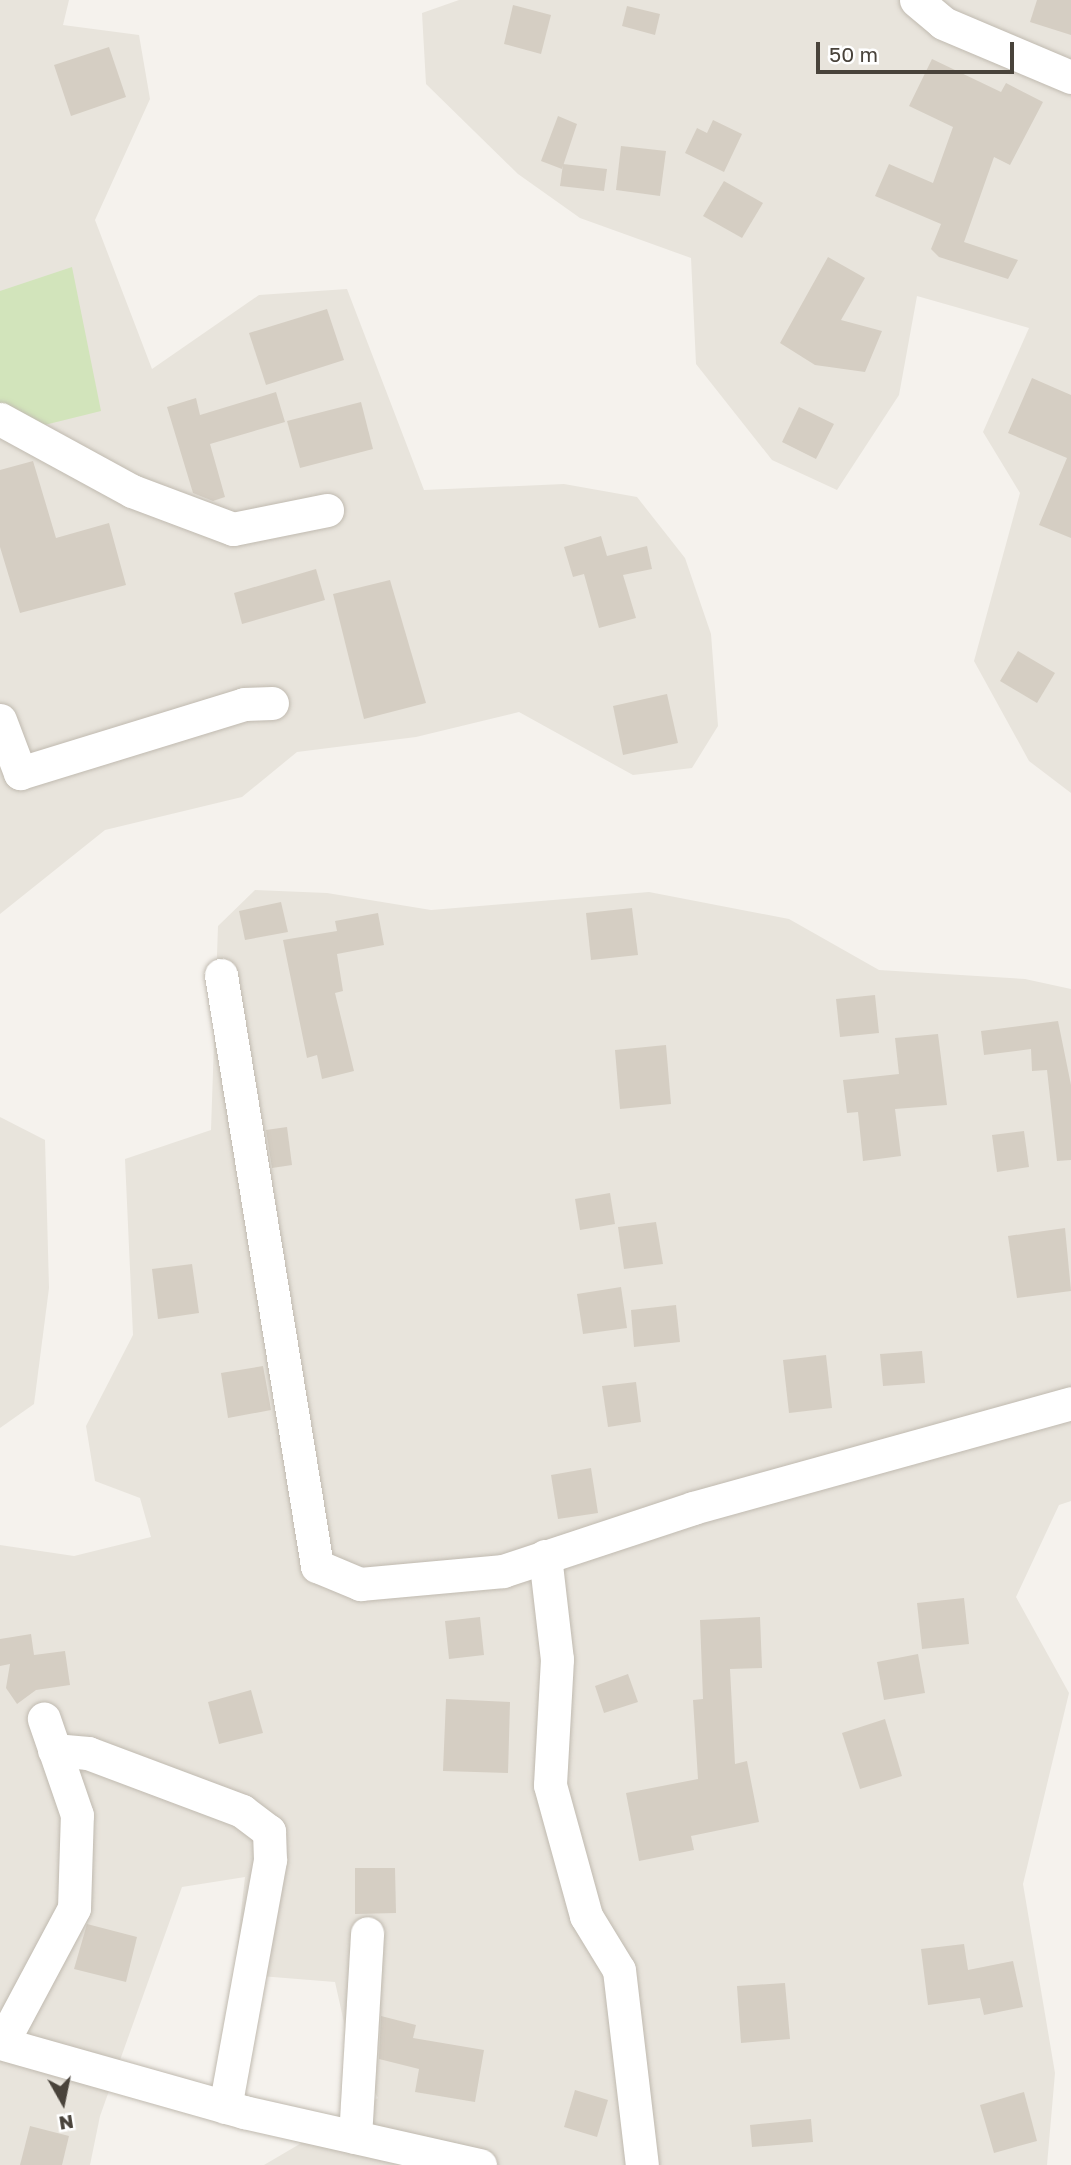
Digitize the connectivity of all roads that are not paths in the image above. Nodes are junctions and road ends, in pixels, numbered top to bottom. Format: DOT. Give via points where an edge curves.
graph roads {
  1 [pos="916,0"];
  2 [pos="1071,77"];
  3 [pos="0,419"];
  4 [pos="327,510"];
  5 [pos="272,703"];
  6 [pos="0,720"];
  7 [pos="220,975"];
  8 [pos="1071,1404"];
  9 [pos="545,1556"];
  10 [pos="367,1933"];
  11 [pos="1,2043"];
  12 [pos="225,2107"];
  13 [pos="355,2137"];
  14 [pos="480,2165"];
  15 [pos="642,2165"];
  1 -- 2 [label="street" via="943,23"];
  3 -- 4 [label="street" via="132,491 233,529"];
  5 -- 6 [label="street" via="244,704 20,773"];
  7 -- 9 [label="street" via="317,1566 360,1584 503,1571"];
  8 -- 9 [label="street"];
  9 -- 15 [label="street" via="557,1659 550,1785 586,1916 619,1970"];
  10 -- 13 [label="street"];
  11 -- 12 [label="street"];
  11 -- 12 [label="street" via="74,1908 77,1815 49,1734 242,1811 270,1831 270,1860"];
  12 -- 13 [label="street"];
  13 -- 14 [label="street"];
}
